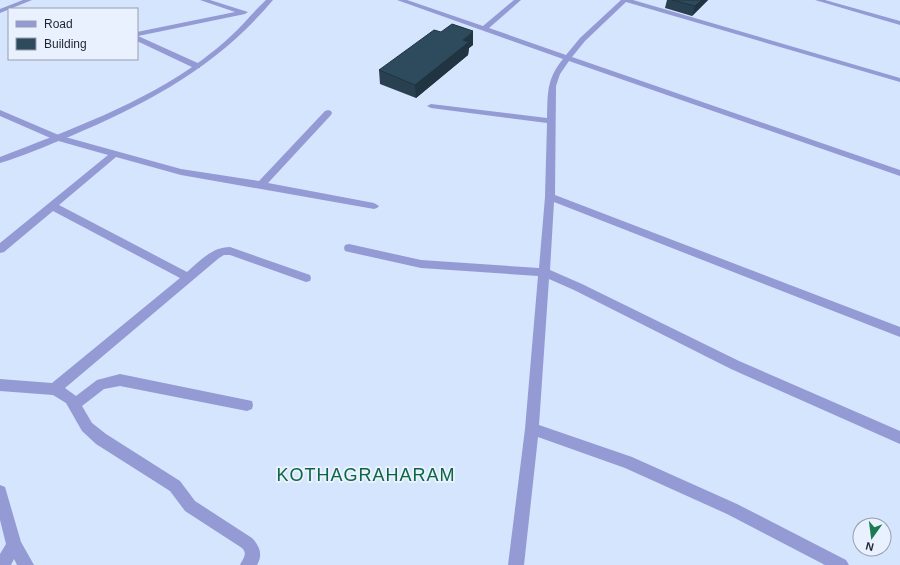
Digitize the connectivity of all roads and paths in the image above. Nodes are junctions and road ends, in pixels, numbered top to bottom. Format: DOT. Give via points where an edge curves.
graph roads {
  1 [pos="29,0"];
  2 [pos="203,0"];
  3 [pos="270,0"];
  4 [pos="400,0"];
  5 [pos="518,0"];
  6 [pos="626,0"];
  7 [pos="818,0"];
  8 [pos="0,11"];
  9 [pos="245,12"];
  10 [pos="254,15"];
  11 [pos="900,23"];
  12 [pos="484,29"];
  13 [pos="138,34"];
  14 [pos="138,38"];
  15 [pos="566,58"];
  16 [pos="197,66"];
  17 [pos="900,80"];
  18 [pos="431,106"];
  19 [pos="0,113"];
  20 [pos="328,113"];
  21 [pos="551,121"];
  22 [pos="58,138"];
  23 [pos="114,154"];
  24 [pos="0,160"];
  25 [pos="900,173"];
  26 [pos="261,185"];
  27 [pos="550,197"];
  28 [pos="52,206"];
  29 [pos="374,206"];
  30 [pos="349,248"];
  31 [pos="0,249"];
  32 [pos="543,272"];
  33 [pos="188,277"];
  34 [pos="306,278"];
  35 [pos="900,332"];
  36 [pos="0,385"];
  37 [pos="54,389"];
  38 [pos="74,405"];
  39 [pos="247,405"];
  40 [pos="532,429"];
  41 [pos="900,438"];
  42 [pos="0,492"];
  43 [pos="14,545"];
  44 [pos="2,565"];
  45 [pos="26,565"];
  46 [pos="248,565"];
  47 [pos="516,565"];
  48 [pos="841,565"];
  1 -- 8 [label="street"];
  2 -- 9 [label="street"];
  3 -- 10 [label="street"];
  4 -- 12 [label="street"];
  5 -- 12 [label="street"];
  6 -- 15 [label="street"];
  6 -- 17 [label="street"];
  7 -- 11 [label="street"];
  9 -- 10 [label="street"];
  9 -- 13 [label="street"];
  10 -- 16 [label="street" via="230,41"];
  12 -- 15 [label="street"];
  14 -- 16 [label="street"];
  15 -- 21 [label="street" via="555,75 552,86"];
  15 -- 25 [label="street"];
  16 -- 22 [label="street" via="149,95"];
  18 -- 21 [label="street"];
  19 -- 22 [label="street"];
  20 -- 26 [label="street"];
  21 -- 27 [label="street"];
  22 -- 23 [label="street"];
  22 -- 24 [label="street"];
  23 -- 26 [label="street" via="181,172"];
  23 -- 28 [label="street"];
  26 -- 29 [label="street"];
  27 -- 32 [label="street"];
  27 -- 35 [label="street"];
  28 -- 31 [label="street"];
  28 -- 33 [label="street"];
  30 -- 32 [label="street" via="420,264"];
  32 -- 40 [label="street"];
  32 -- 41 [label="street" via="735,365"];
  33 -- 34 [label="street" via="223,251 230,251"];
  33 -- 37 [label="street"];
  36 -- 37 [label="street"];
  37 -- 38 [label="street" via="65,394"];
  38 -- 39 [label="street" via="101,384 120,380"];
  38 -- 46 [label="street" via="87,427 100,440 176,486 190,506 247,543 252,548 253,557"];
  40 -- 47 [label="street"];
  40 -- 48 [label="street" via="627,462 732,509"];
  42 -- 43 [label="street"];
  43 -- 44 [label="street"];
  43 -- 45 [label="street"];
}
